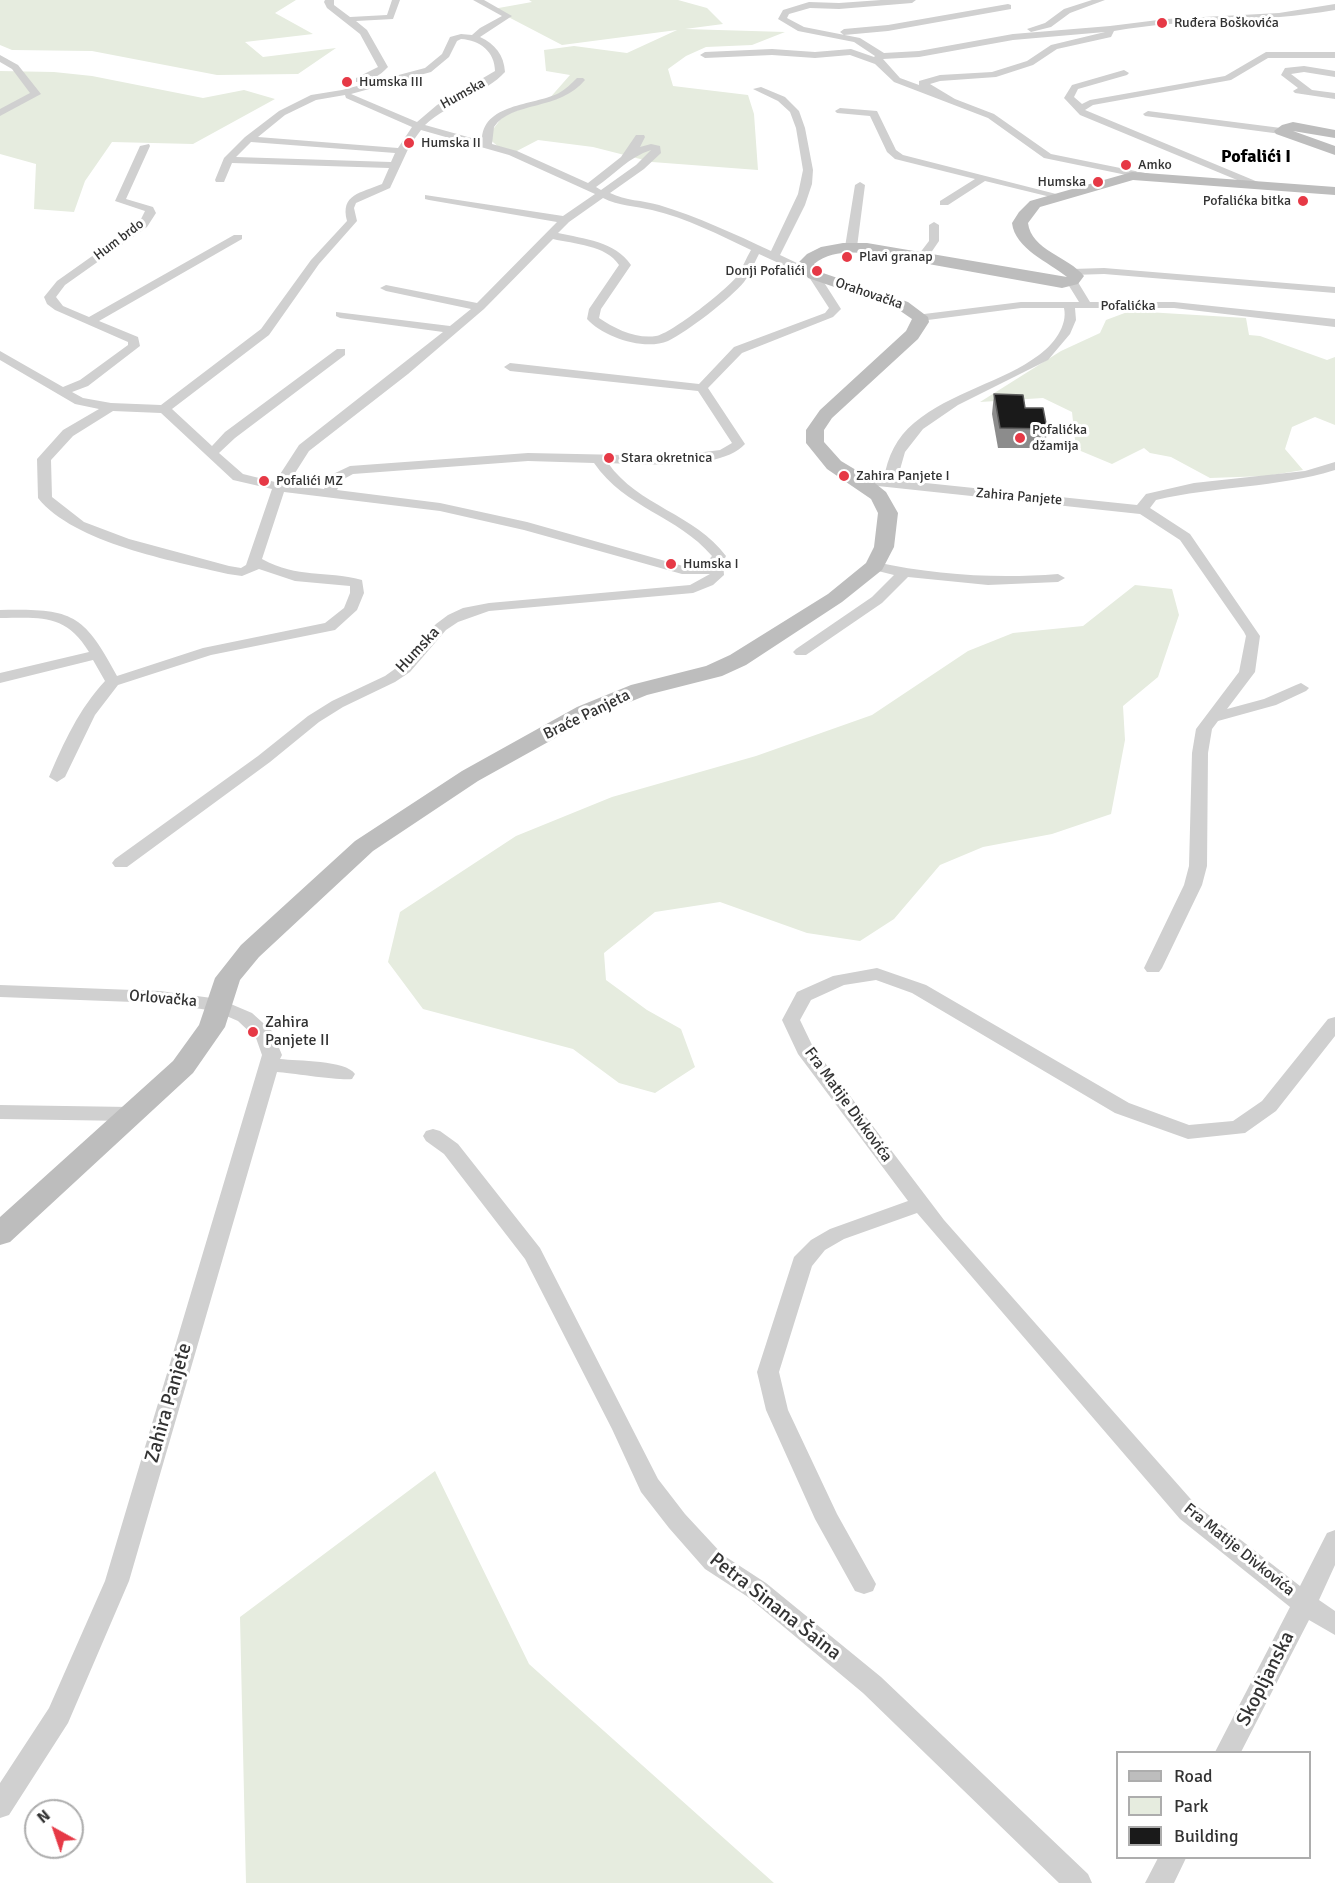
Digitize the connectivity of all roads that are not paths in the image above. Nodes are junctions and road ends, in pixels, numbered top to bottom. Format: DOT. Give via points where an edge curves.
graph roads {
  1 [pos="330,0"];
  2 [pos="396,0"];
  3 [pos="477,0"];
  4 [pos="829,0"];
  5 [pos="912,0"];
  6 [pos="1101,0"];
  7 [pos="809,5"];
  8 [pos="1008,7"];
  9 [pos="1335,7"];
  10 [pos="351,19"];
  11 [pos="1110,29"];
  12 [pos="826,33"];
  13 [pos="476,36"];
  14 [pos="1013,38"];
  15 [pos="705,55"];
  16 [pos="1335,55"];
  17 [pos="0,58"];
  18 [pos="880,60"];
  19 [pos="1124,73"];
  20 [pos="1335,74"];
  21 [pos="580,80"];
  22 [pos="758,89"];
  23 [pos="1291,90"];
  24 [pos="1310,93"];
  25 [pos="349,96"];
  26 [pos="1335,96"];
  27 [pos="314,97"];
  28 [pos="950,99"];
  29 [pos="1080,107"];
  30 [pos="840,111"];
  31 [pos="0,113"];
  32 [pos="1148,114"];
  33 [pos="418,126"];
  34 [pos="1281,131"];
  35 [pos="1335,134"];
  36 [pos="640,137"];
  37 [pos="249,139"];
  38 [pos="487,145"];
  39 [pos="145,146"];
  40 [pos="402,151"];
  41 [pos="1335,151"];
  42 [pos="630,153"];
  43 [pos="228,160"];
  44 [pos="395,165"];
  45 [pos="1146,176"];
  46 [pos="984,177"];
  47 [pos="219,180"];
  48 [pos="1254,184"];
  49 [pos="860,185"];
  50 [pos="588,188"];
  51 [pos="1335,191"];
  52 [pos="600,193"];
  53 [pos="1059,196"];
  54 [pos="429,197"];
  55 [pos="944,203"];
  56 [pos="565,220"];
  57 [pos="934,225"];
  58 [pos="550,235"];
  59 [pos="238,237"];
  60 [pos="851,247"];
  61 [pos="758,248"];
  62 [pos="774,256"];
  63 [pos="922,258"];
  64 [pos="814,275"];
  65 [pos="1072,276"];
  66 [pos="386,288"];
  67 [pos="1335,290"];
  68 [pos="1069,306"];
  69 [pos="1087,306"];
  70 [pos="480,307"];
  71 [pos="340,314"];
  72 [pos="920,317"];
  73 [pos="90,321"];
  74 [pos="1335,323"];
  75 [pos="452,330"];
  76 [pos="341,352"];
  77 [pos="0,355"];
  78 [pos="510,367"];
  79 [pos="702,388"];
  80 [pos="63,392"];
  81 [pos="111,407"];
  82 [pos="164,409"];
  83 [pos="211,454"];
  84 [pos="599,460"];
  85 [pos="1335,466"];
  86 [pos="859,480"];
  87 [pos="890,483"];
  88 [pos="279,487"];
  89 [pos="329,493"];
  90 [pos="1143,510"];
  91 [pos="255,561"];
  92 [pos="716,562"];
  93 [pos="875,566"];
  94 [pos="904,573"];
  95 [pos="1058,578"];
  96 [pos="0,614"];
  97 [pos="801,652"];
  98 [pos="98,654"];
  99 [pos="0,678"];
  100 [pos="113,682"];
  101 [pos="1301,688"];
  102 [pos="1211,718"];
  103 [pos="57,777"];
  104 [pos="121,863"];
  105 [pos="1153,968"];
  106 [pos="0,991"];
  107 [pos="219,1005"];
  108 [pos="1335,1023"];
  109 [pos="269,1065"];
  110 [pos="345,1074"];
  111 [pos="0,1112"];
  112 [pos="130,1114"];
  113 [pos="433,1136"];
  114 [pos="921,1204"];
  115 [pos="0,1234"];
  116 [pos="1335,1540"];
  117 [pos="864,1584"];
  118 [pos="1305,1604"];
  119 [pos="1335,1624"];
  120 [pos="1229,1751"];
  121 [pos="0,1806"];
  122 [pos="1172,1859"];
  123 [pos="1077,1883"];
  124 [pos="1159,1883"];
  1 -- 10 [label="street" via="330,6"];
  2 -- 10 [label="street" via="390,17"];
  3 -- 13 [label="street" via="508,16"];
  4 -- 7 [label="street"];
  5 -- 7 [label="street"];
  6 -- 14 [label="street" via="1067,11 1048,24 1022,31"];
  7 -- 12 [label="street" via="786,12 782,19 794,27"];
  8 -- 12 [label="street" via="874,30"];
  9 -- 11 [label="street" via="1296,14 1182,19"];
  10 -- 27 [label="street" via="364,32 383,67 364,78 319,91"];
  11 -- 14 [label="street"];
  11 -- 28 [label="street" via="1105,37 1054,47 1016,69 922,83"];
  12 -- 18 [label="street" via="857,40"];
  13 -- 27 [label="street" via="453,39 446,55 428,70"];
  13 -- 33 [label="street, Humska" via="497,56 500,72 435,110"];
  14 -- 18 [label="street"];
  15 -- 18 [label="street" via="851,52"];
  16 -- 29 [label="street" via="1266,55 1227,78"];
  17 -- 31 [label="street" via="15,68 36,94"];
  18 -- 28 [label="street" via="902,82"];
  19 -- 29 [label="street" via="1075,87 1069,99"];
  20 -- 24 [label="street" via="1288,70 1286,75"];
  21 -- 38 [label="street" via="576,87 562,94 492,122 487,130"];
  22 -- 62 [label="street" via="774,94 795,110 809,175"];
  23 -- 24 [label="street"];
  24 -- 26 [label="street"];
  25 -- 33 [label="street"];
  27 -- 37 [label="street" via="282,113"];
  28 -- 45 [label="street" via="997,119 1048,156"];
  29 -- 48 [label="street" via="1083,113"];
  30 -- 46 [label="street" via="874,113 892,152 899,157"];
  32 -- 34 [label="street"];
  33 -- 38 [label="street, Humska"];
  33 -- 40 [label="street, Humska" via="407,137"];
  34 -- 35 [label="street" via="1300,127"];
  34 -- 41 [label="street"];
  36 -- 42 [label="street"];
  37 -- 40 [label="street"];
  37 -- 43 [label="street"];
  38 -- 50 [label="street, Humska"];
  39 -- 73 [label="street, Hum brdo" via="120,198 124,203 149,209 143,225 61,282 50,297 59,309"];
  40 -- 44 [label="street, Humska"];
  42 -- 50 [label="street"];
  42 -- 52 [label="street" via="656,148 656,153 640,167"];
  43 -- 44 [label="street"];
  43 -- 47 [label="street"];
  44 -- 82 [label="street, Humska" via="386,186 352,201 352,221 315,262 265,332"];
  45 -- 48 [label="street"];
  45 -- 53 [label="street" via="1116,179"];
  46 -- 53 [label="street"];
  46 -- 55 [label="street"];
  48 -- 51 [label="street"];
  49 -- 60 [label="street"];
  50 -- 52 [label="street, Humska"];
  52 -- 56 [label="street"];
  52 -- 61 [label="street, Humska" via="620,202 677,214"];
  53 -- 65 [label="street" via="1035,204 1024,215 1021,232"];
  54 -- 56 [label="street"];
  56 -- 58 [label="street"];
  57 -- 63 [label="street" via="934,241"];
  58 -- 61 [label="street" via="599,246 623,259 625,265 595,309 593,319 619,334 655,341 723,297 751,266 752,255"];
  58 -- 70 [label="street"];
  59 -- 73 [label="street"];
  60 -- 63 [label="street"];
  60 -- 64 [label="street" via="813,256 806,263"];
  61 -- 62 [label="street, Humska"];
  62 -- 64 [label="street, Humska"];
  63 -- 65 [label="street" via="1052,282"];
  64 -- 72 [label="street, Orahovačka" via="902,305"];
  64 -- 79 [label="street" via="835,309 829,315 738,350"];
  65 -- 67 [label="street" via="1104,271"];
  65 -- 69 [label="street"];
  66 -- 70 [label="street"];
  68 -- 69 [label="street, Pofalićka"];
  68 -- 72 [label="street, Pofalićka" via="996,307"];
  68 -- 87 [label="street" via="1062,340 1043,358 918,427 891,465"];
  69 -- 74 [label="street, Pofalićka" via="1174,305"];
  70 -- 75 [label="street"];
  71 -- 75 [label="street"];
  72 -- 86 [label="street, Zahira Panjete" via="912,335 825,414 815,430 815,443 820,451"];
  73 -- 80 [label="street, Hum brdo" via="134,340 134,346 84,383"];
  75 -- 88 [label="street" via="304,448"];
  76 -- 83 [label="street" via="230,435"];
  77 -- 80 [label="street"];
  78 -- 79 [label="street"];
  79 -- 84 [label="street" via="739,444 733,451 719,456"];
  80 -- 81 [label="street" via="79,401"];
  81 -- 82 [label="street"];
  81 -- 91 [label="street" via="68,433 44,459 45,498 79,525 124,542 228,570 242,572 252,568"];
  82 -- 83 [label="street"];
  83 -- 88 [label="street" via="238,477"];
  84 -- 89 [label="street" via="531,457 350,470 336,478"];
  84 -- 92 [label="street" via="625,491 697,533 719,556"];
  85 -- 90 [label="street" via="1305,475 1194,486 1151,497"];
  86 -- 87 [label="street, Zahira Panjete"];
  86 -- 93 [label="street, Zahira Panjete" via="879,496 888,513 884,547"];
  87 -- 90 [label="street, Zahira Panjete"];
  88 -- 89 [label="street"];
  88 -- 91 [label="street"];
  89 -- 92 [label="street" via="440,507 516,523 682,570 701,571"];
  90 -- 102 [label="street" via="1185,537 1253,636 1247,672"];
  91 -- 100 [label="street" via="294,577 340,578 357,583 357,593 350,610 330,627 208,651"];
  92 -- 104 [label="street, Humska" via="717,575 693,589 489,607 457,614 437,630 406,668 321,714"];
  93 -- 94 [label="street"];
  93 -- 107 [label="street, Braće Panjeta" via="835,598 738,660 714,671 639,690 585,712 470,776 364,846 250,951 228,978"];
  94 -- 95 [label="street" via="958,581"];
  94 -- 97 [label="street" via="877,600"];
  96 -- 98 [label="street" via="58,616 72,622"];
  98 -- 99 [label="street"];
  98 -- 100 [label="street"];
  100 -- 103 [label="street" via="95,699 79,724"];
  101 -- 102 [label="street" via="1270,702"];
  102 -- 105 [label="street" via="1204,729 1200,753 1198,866 1193,885"];
  106 -- 107 [label="street, Orlovačka" via="160,997"];
  107 -- 109 [label="street, Zahira Panjete" via="245,1017 264,1035 272,1055"];
  107 -- 112 [label="street, Orlovačka" via="212,1027 183,1067"];
  108 -- 114 [label="street, Fra Matije Divkovića" via="1269,1106 1238,1128 1188,1132 1122,1108 919,989 877,974 840,980 804,996 791,1020 805,1049"];
  109 -- 110 [label="street"];
  109 -- 121 [label="street, Zahira Panjete" via="117,1581 59,1715"];
  111 -- 112 [label="street"];
  112 -- 115 [label="street, Orlovačka"];
  113 -- 123 [label="street, Petra Sinana Šaina" via="451,1149 533,1254 649,1485 677,1521 714,1562 757,1590 872,1685"];
  114 -- 117 [label="street" via="837,1234 818,1245 802,1263 768,1372 777,1410 827,1519"];
  114 -- 118 [label="street, Fra Matije Divkovića" via="1188,1512"];
  116 -- 118 [label="street, Skopljanska"];
  118 -- 119 [label="street, Fra Matije Divkovića"];
  118 -- 120 [label="street, Skopljanska"];
  122 -- 124 [label="street"];
}
